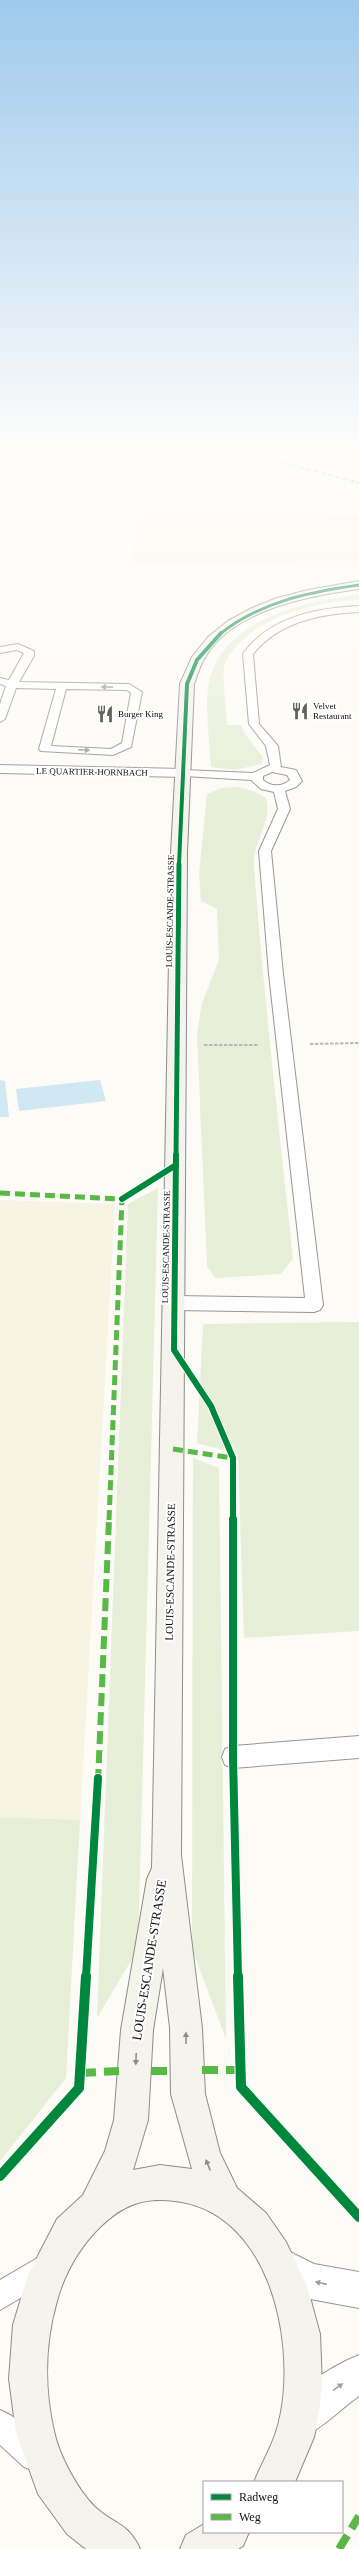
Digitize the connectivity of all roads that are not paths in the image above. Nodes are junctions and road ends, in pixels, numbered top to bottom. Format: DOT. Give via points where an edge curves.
graph roads {
  1 [pos="359,585"];
  2 [pos="359,610"];
  3 [pos="0,650"];
  4 [pos="0,681"];
  5 [pos="13,685"];
  6 [pos="62,686"];
  7 [pos="0,719"];
  8 [pos="276,768"];
  9 [pos="0,769"];
  10 [pos="184,773"];
  11 [pos="256,777"];
  12 [pos="279,789"];
  13 [pos="175,1303"];
  14 [pos="359,1747"];
  15 [pos="233,1757"];
  16 [pos="166,1855"];
  17 [pos="224,2200"];
  18 [pos="97,2203"];
  19 [pos="280,2265"];
  20 [pos="41,2270"];
  21 [pos="359,2290"];
  22 [pos="0,2296"];
  23 [pos="359,2374"];
  24 [pos="297,2421"];
  25 [pos="0,2426"];
  26 [pos="35,2456"];
  27 [pos="274,2481"];
  28 [pos="89,2539"];
  29 [pos="120,2549"];
  1 -- 10 [label="street, LOUIS-ESCANDE-STRASSE" via="307,594 270,605 224,629 203,649 193,666 188,684"];
  2 -- 8 [label="lane" via="337,610 310,615 288,623 261,638 248,654 254,724 272,746"];
  3 -- 5 [label="lane" via="18,647 29,651 30,656 22,664"];
  4 -- 5 [label="lane"];
  5 -- 6 [label="lane"];
  5 -- 7 [label="lane"];
  6 -- 6 [label="lane, one-way" via="45,749 114,752 126,745 137,692 129,687"];
  8 -- 11 [label="lane" via="265,770"];
  8 -- 12 [label="lane" via="292,772 296,778 294,784"];
  9 -- 10 [label="street, LE QUARTIER-HORNBACH"];
  10 -- 11 [label="lane"];
  10 -- 13 [label="street, LOUIS-ESCANDE-STRASSE" via="179,853"];
  11 -- 12 [label="lane" via="261,785"];
  12 -- 13 [label="lane" via="284,809 265,851 276,974 314,1305"];
  13 -- 16 [label="street, LOUIS-ESCANDE-STRASSE"];
  14 -- 15 [label="lane"];
  17 -- 16 [label="street, LOUIS-ESCANDE-STRASSE, one-way" via="204,2156 188,2094 186,2028"];
  16 -- 18 [label="street, LOUIS-ESCANDE-STRASSE, one-way" via="136,2030 131,2120 121,2156"];
  17 -- 18 [label="street" via="206,2190 188,2185 157,2182 132,2186"];
  17 -- 19 [label="street" via="255,2227"];
  18 -- 20 [label="street" via="80,2215"];
  21 -- 19 [label="street, one-way" via="310,2280"];
  19 -- 24 [label="street" via="294,2301 304,2366"];
  20 -- 22 [label="lane"];
  20 -- 26 [label="street" via="22,2328 19,2360 23,2412"];
  24 -- 23 [label="street, one-way" via="322,2399"];
  24 -- 27 [label="street" via="289,2451"];
  25 -- 26 [label="lane"];
  26 -- 28 [label="street" via="64,2509"];
  28 -- 29 [label="street" via="105,2542"];
}
